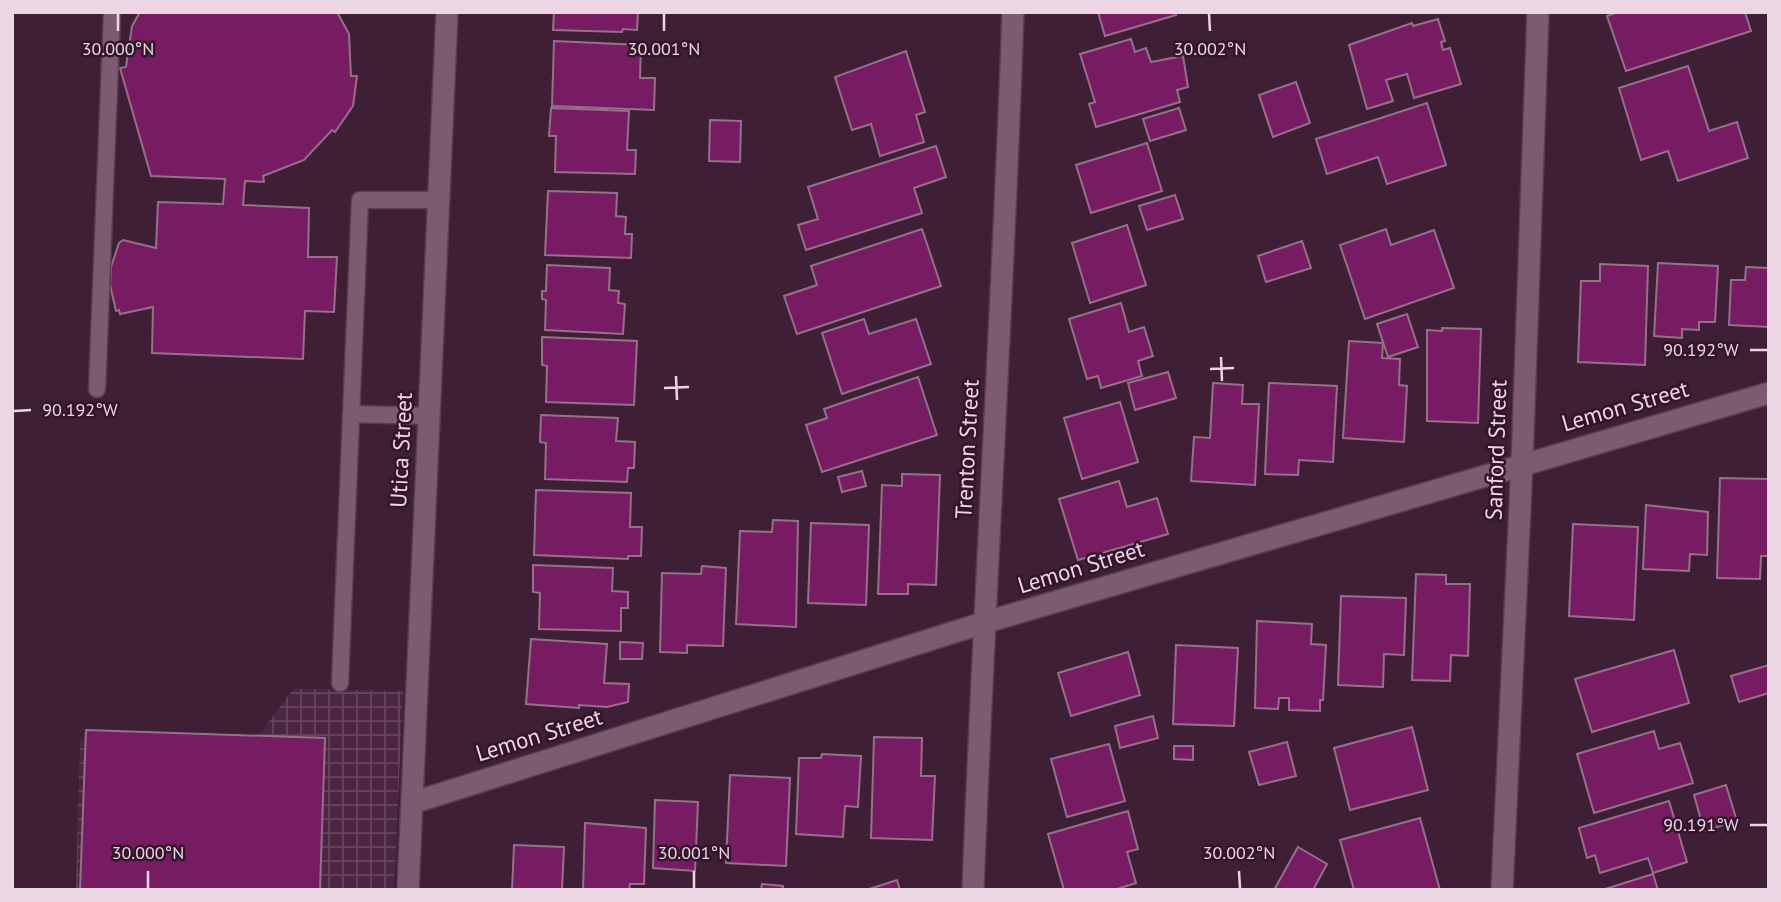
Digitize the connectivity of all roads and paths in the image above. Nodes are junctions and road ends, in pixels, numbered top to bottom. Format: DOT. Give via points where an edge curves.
graph roads {
  1 [pos="112,12"];
  2 [pos="447,12"];
  3 [pos="1013,12"];
  4 [pos="1538,12"];
  5 [pos="439,200"];
  6 [pos="97,390"];
  7 [pos="1769,393"];
  8 [pos="351,414"];
  9 [pos="429,416"];
  10 [pos="1522,463"];
  11 [pos="983,623"];
  12 [pos="340,683"];
  13 [pos="412,803"];
  14 [pos="408,890"];
  15 [pos="973,890"];
  16 [pos="1502,890"];
  1 -- 6 [label="lane"];
  2 -- 5 [label="street, Utica Street"];
  3 -- 11 [label="street, Trenton Street" via="1004,275"];
  4 -- 10 [label="street, Sanford Street"];
  5 -- 8 [label="lane" via="360,200"];
  5 -- 9 [label="street, Utica Street"];
  7 -- 10 [label="street, Lemon Street"];
  8 -- 9 [label="lane"];
  8 -- 12 [label="lane"];
  9 -- 13 [label="street, Utica Street"];
  10 -- 11 [label="street, Lemon Street"];
  10 -- 16 [label="street, Sanford Street"];
  11 -- 13 [label="street, Lemon Street"];
  11 -- 15 [label="street, Trenton Street"];
  13 -- 14 [label="street, Utica Street"];
}
